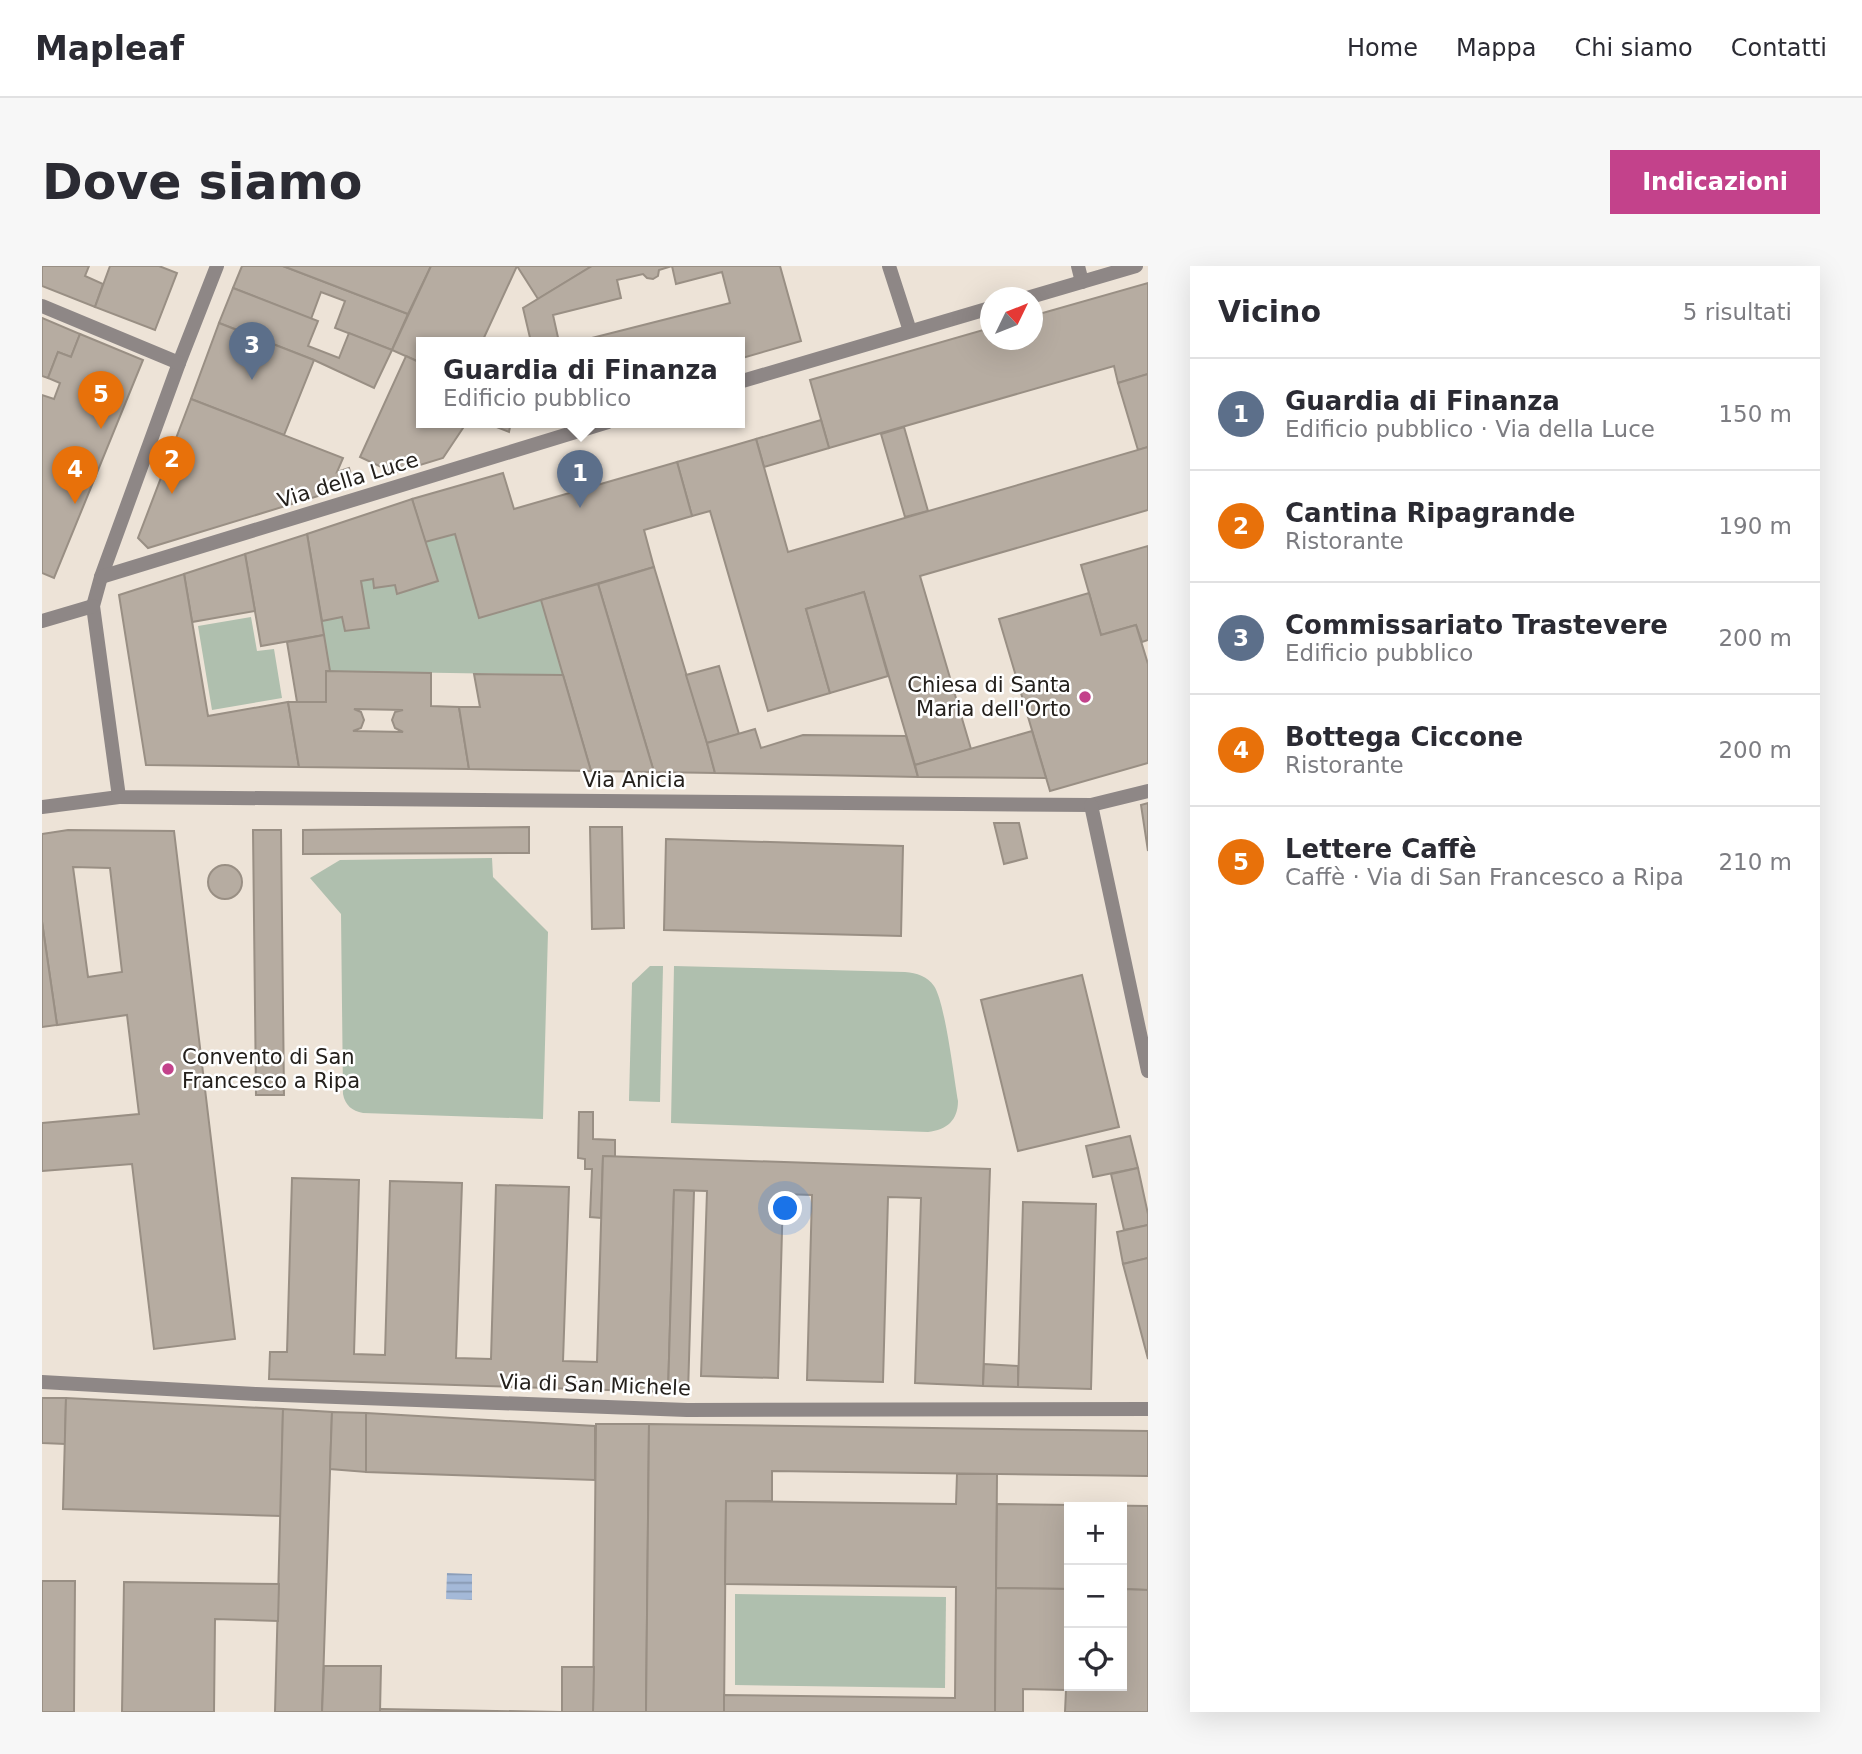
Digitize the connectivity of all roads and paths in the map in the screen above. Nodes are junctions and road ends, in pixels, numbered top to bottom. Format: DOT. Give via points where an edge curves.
graph roads {
  1 [pos="217,266"];
  2 [pos="889,266"];
  3 [pos="1077,266"];
  4 [pos="1136,266"];
  5 [pos="1082,282"];
  6 [pos="1043,293"];
  7 [pos="42,306"];
  8 [pos="980,311"];
  9 [pos="909,331"];
  10 [pos="179,363"];
  11 [pos="745,380"];
  12 [pos="588,428"];
  13 [pos="101,577"];
  14 [pos="93,606"];
  15 [pos="42,621"];
  16 [pos="1148,791"];
  17 [pos="119,797"];
  18 [pos="1091,805"];
  19 [pos="42,807"];
  20 [pos="1148,1071"];
  21 [pos="42,1382"];
  22 [pos="1148,1409"];
  1 -- 10 [label="street"];
  2 -- 9 [label="street"];
  3 -- 5 [label="street"];
  4 -- 5 [label="street"];
  5 -- 6 [label="street"];
  7 -- 10 [label="street"];
  8 -- 9 [label="street"];
  9 -- 11 [label="street"];
  10 -- 13 [label="street"];
  12 -- 13 [label="street, Via della Luce"];
  13 -- 14 [label="street"];
  14 -- 15 [label="street"];
  14 -- 17 [label="street"];
  16 -- 18 [label="street, Via Anicia"];
  17 -- 18 [label="street, Via Anicia"];
  17 -- 19 [label="street, Via Anicia"];
  18 -- 20 [label="street"];
  21 -- 22 [label="street, Via di San Michele" via="687,1410"];
}
